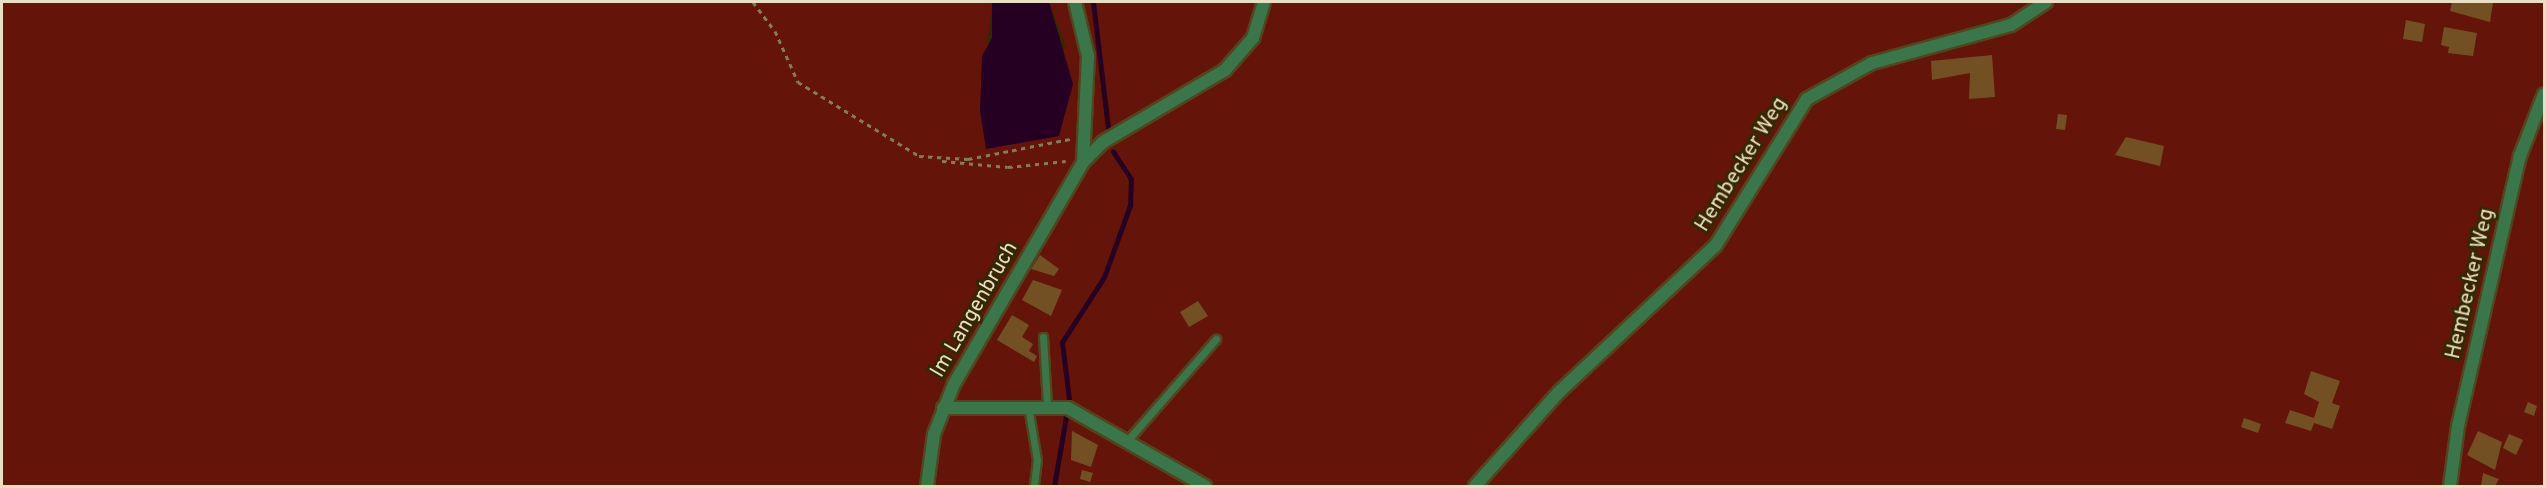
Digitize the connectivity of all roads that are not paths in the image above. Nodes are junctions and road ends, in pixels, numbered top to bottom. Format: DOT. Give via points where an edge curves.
graph roads {
  1 [pos="1075,2"];
  2 [pos="1263,2"];
  3 [pos="2046,2"];
  4 [pos="2544,94"];
  5 [pos="1078,161"];
  6 [pos="1043,336"];
  7 [pos="1216,339"];
  8 [pos="1028,406"];
  9 [pos="1053,406"];
  10 [pos="943,408"];
  11 [pos="1126,442"];
  12 [pos="927,486"];
  13 [pos="1034,486"];
  14 [pos="1205,486"];
  15 [pos="1476,486"];
  16 [pos="2450,486"];
  1 -- 5 [label="street, Im Langenbruch" via="1088,56 1085,133"];
  2 -- 5 [label="street, Im Langenbruch" via="1253,38 1225,70"];
  3 -- 15 [label="street, Hembecker Weg" via="2011,25 1872,63 1807,99 1716,245 1559,392"];
  4 -- 16 [label="street, Hembecker Weg" via="2520,156 2458,426"];
  5 -- 10 [label="street, Im Langenbruch"];
  6 -- 9 [label="lane"];
  7 -- 11 [label="lane"];
  8 -- 9 [label="street"];
  8 -- 10 [label="street"];
  8 -- 13 [label="lane" via="1037,460"];
  9 -- 11 [label="street" via="1075,411"];
  10 -- 12 [label="street, Im Langenbruch"];
  11 -- 14 [label="street"];
}
